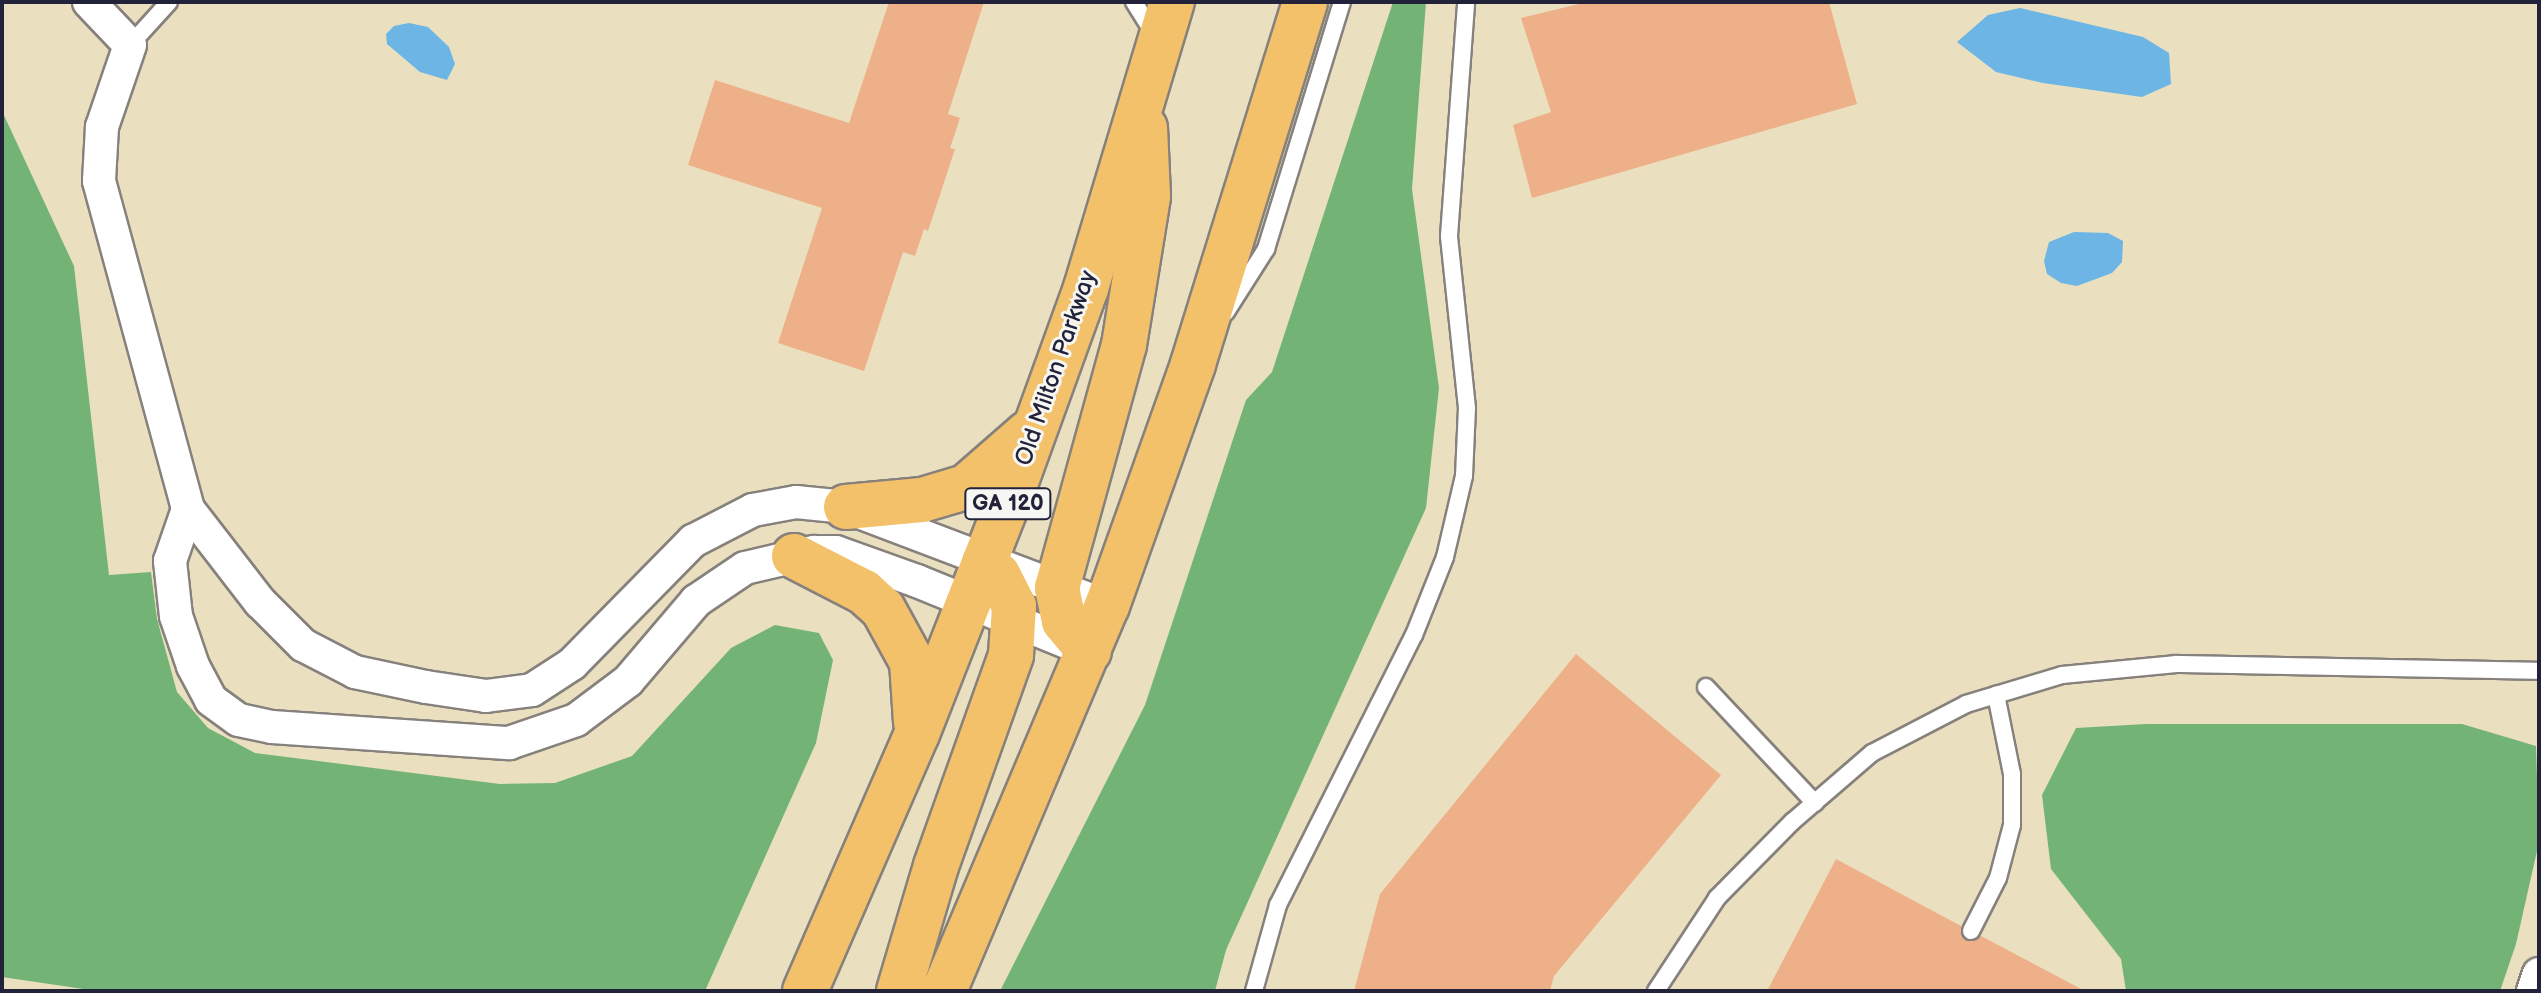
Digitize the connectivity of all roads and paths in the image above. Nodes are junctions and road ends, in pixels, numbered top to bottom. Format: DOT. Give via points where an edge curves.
graph roads {
  1 [pos="89,2"];
  2 [pos="169,2"];
  3 [pos="1134,2"];
  4 [pos="1172,2"];
  5 [pos="1305,2"];
  6 [pos="1342,2"];
  7 [pos="1466,2"];
  8 [pos="1160,43"];
  9 [pos="130,45"];
  10 [pos="1144,98"];
  11 [pos="1193,364"];
  12 [pos="1038,423"];
  13 [pos="846,507"];
  14 [pos="188,509"];
  15 [pos="794,556"];
  16 [pos="984,562"];
  17 [pos="1057,588"];
  18 [pos="969,602"];
  19 [pos="1107,606"];
  20 [pos="1016,623"];
  21 [pos="1089,651"];
  22 [pos="2539,671"];
  23 [pos="1706,687"];
  24 [pos="1996,695"];
  25 [pos="917,734"];
  26 [pos="1815,803"];
  27 [pos="1971,931"];
  28 [pos="2539,974"];
  29 [pos="805,991"];
  30 [pos="899,991"];
  31 [pos="944,991"];
  32 [pos="1254,991"];
  33 [pos="1656,991"];
  34 [pos="2533,991"];
  1 -- 9 [label="street"];
  2 -- 9 [label="lane"];
  3 -- 8 [label="lane"];
  4 -- 8 [label="highway, Old Milton Parkway / GA 120"];
  5 -- 11 [label="highway"];
  6 -- 11 [label="lane" via="1266,249"];
  7 -- 32 [label="lane" via="1449,236 1467,408 1464,476 1440,570 1414,635 1278,905"];
  8 -- 10 [label="highway, Old Milton Parkway / GA 120"];
  9 -- 14 [label="street" via="102,127 99,181"];
  10 -- 12 [label="highway, Old Milton Parkway / GA 120"];
  10 -- 17 [label="highway" via="1148,196 1124,345"];
  11 -- 19 [label="highway"];
  12 -- 13 [label="highway" via="966,487 922,500"];
  12 -- 16 [label="highway, Old Milton Parkway / GA 120"];
  13 -- 14 [label="street" via="774,505 715,526 693,541 572,664 532,690 486,696 355,672 303,645 260,602"];
  13 -- 16 [label="street"];
  14 -- 15 [label="street" via="170,561 176,616 211,700 239,720 272,727 460,743 509,743 576,720 628,681 696,601 745,568"];
  15 -- 18 [label="street" via="836,552"];
  15 -- 25 [label="highway" via="864,592 899,632 912,662"];
  16 -- 17 [label="street"];
  16 -- 18 [label="highway, Old Milton Parkway / GA 120"];
  16 -- 20 [label="highway" via="1009,590"];
  17 -- 19 [label="street"];
  17 -- 21 [label="highway" via="1064,621"];
  18 -- 20 [label="street"];
  18 -- 25 [label="highway, Old Milton Parkway / GA 120"];
  19 -- 21 [label="highway"];
  20 -- 21 [label="street"];
  20 -- 30 [label="highway" via="1003,687 936,866"];
  21 -- 31 [label="highway"];
  22 -- 24 [label="lane" via="2176,664 2062,675"];
  23 -- 26 [label="lane"];
  24 -- 26 [label="lane" via="1966,704 1872,753"];
  24 -- 27 [label="lane" via="2012,774 2012,825 1998,878"];
  25 -- 29 [label="highway, Old Milton Parkway / GA 120"];
  26 -- 33 [label="lane" via="1717,898"];
  28 -- 34 [label="street"];
}
